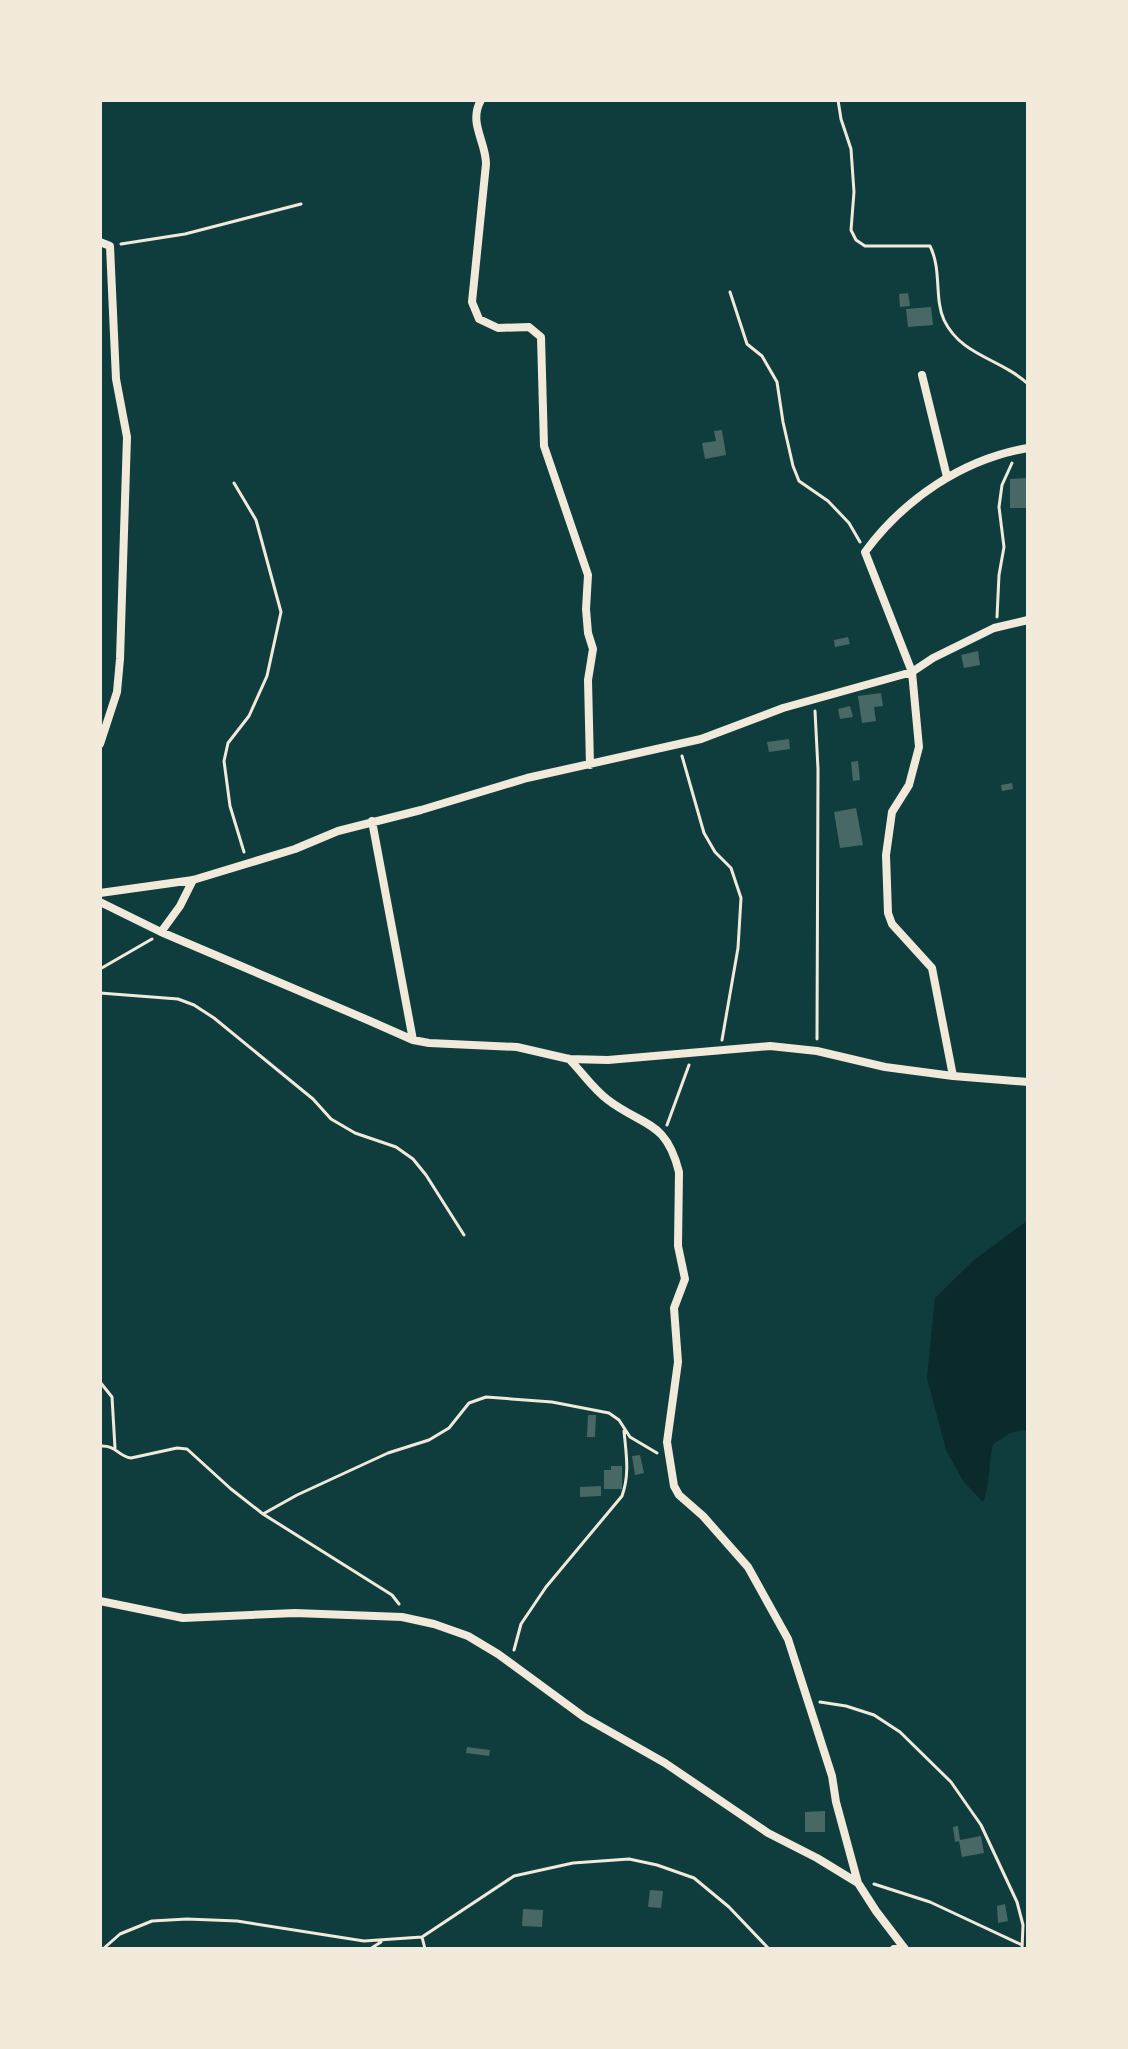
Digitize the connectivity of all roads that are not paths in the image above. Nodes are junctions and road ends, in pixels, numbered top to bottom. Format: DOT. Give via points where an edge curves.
graph roads {
  1 [pos="481,100"];
  2 [pos="100,242"];
  3 [pos="922,375"];
  4 [pos="1024,449"];
  5 [pos="947,477"];
  6 [pos="1028,620"];
  7 [pos="912,672"];
  8 [pos="100,744"];
  9 [pos="590,765"];
  10 [pos="372,821"];
  11 [pos="193,880"];
  12 [pos="100,893"];
  13 [pos="100,902"];
  14 [pos="161,932"];
  15 [pos="413,1040"];
  16 [pos="569,1059"];
  17 [pos="953,1076"];
  18 [pos="1028,1082"];
  19 [pos="100,1601"];
  20 [pos="858,1883"];
  21 [pos="905,1949"];
  1 -- 9 [label="street" via="475,118 486,164 472,302 479,319 498,328 529,327 541,337 544,446 588,575 586,609 593,649 588,680"];
  2 -- 8 [label="street" via="110,246 116,379 127,437 120,659 117,692"];
  3 -- 5 [label="street"];
  4 -- 5 [label="street"];
  5 -- 7 [label="street" via="902,512 865,552"];
  6 -- 7 [label="street" via="994,628"];
  7 -- 9 [label="street" via="783,708 679,745"];
  7 -- 17 [label="street" via="918,758 892,812 886,901 892,924 932,968"];
  9 -- 10 [label="street"];
  10 -- 11 [label="street"];
  10 -- 15 [label="street"];
  11 -- 12 [label="street"];
  11 -- 14 [label="street"];
  13 -- 14 [label="street"];
  14 -- 15 [label="street"];
  15 -- 16 [label="street" via="517,1047"];
  16 -- 17 [label="street" via="621,1060 770,1046"];
  16 -- 20 [label="street" via="608,1100 665,1137 679,1172 678,1246 685,1279 674,1308 678,1362 669,1417 669,1462 679,1495 734,1549 788,1639 832,1776"];
  17 -- 18 [label="street"];
  19 -- 20 [label="street" via="183,1618 331,1613 411,1619 468,1636 584,1717"];
  20 -- 21 [label="street"];
}
